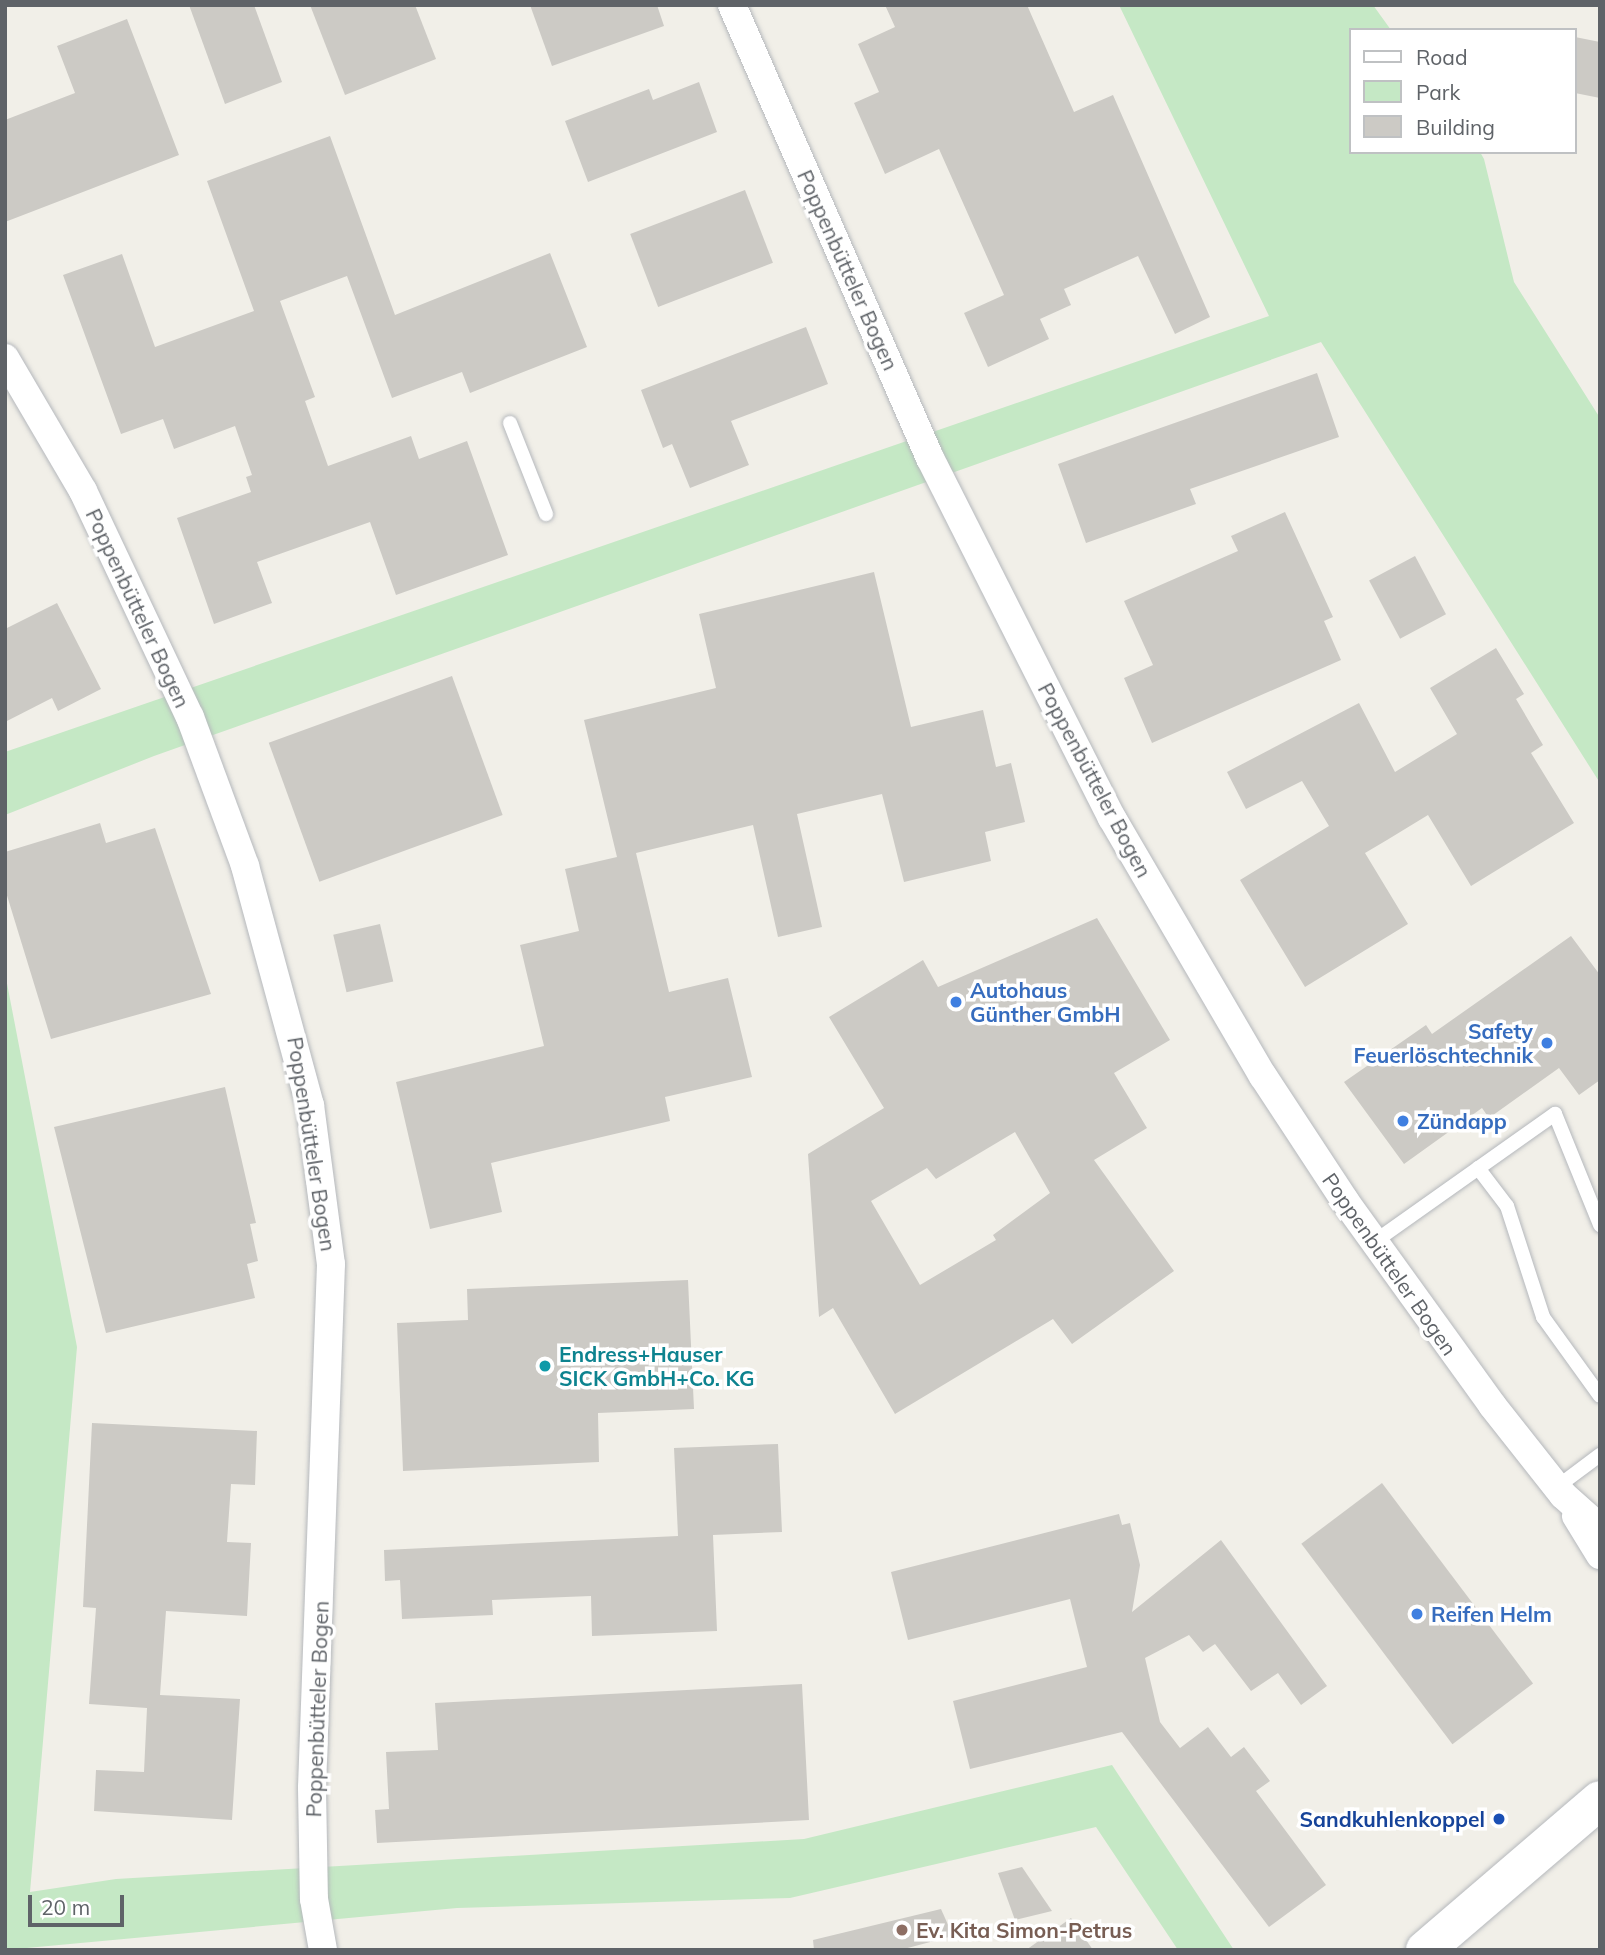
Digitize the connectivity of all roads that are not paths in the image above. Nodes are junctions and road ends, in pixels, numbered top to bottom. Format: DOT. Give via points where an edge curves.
graph roads {
  1 [pos="732,5"];
  2 [pos="5,358"];
  3 [pos="510,423"];
  4 [pos="546,514"];
  5 [pos="1478,1168"];
  6 [pos="1600,1225"];
  7 [pos="1374,1242"];
  8 [pos="1600,1396"];
  9 [pos="1600,1455"];
  10 [pos="1560,1491"];
  11 [pos="1600,1528"];
  12 [pos="1600,1555"];
  13 [pos="1600,1800"];
  14 [pos="323,1950"];
  15 [pos="1425,1950"];
  1 -- 7 [label="street, Poppenbütteler Bogen" via="930,458 1101,797 1263,1076"];
  2 -- 14 [label="street, Poppenbütteler Bogen" via="83,491 190,717 246,866 310,1105 331,1264 312,1788 314,1899"];
  3 -- 4 [label="lane"];
  5 -- 6 [label="lane" via="1555,1114"];
  5 -- 7 [label="lane"];
  5 -- 8 [label="lane" via="1507,1206 1543,1317"];
  7 -- 10 [label="street, Poppenbütteler Bogen"];
  9 -- 10 [label="lane"];
  10 -- 11 [label="street, Poppenbütteler Bogen"];
  10 -- 12 [label="street, Poppenbütteler Bogen"];
  13 -- 15 [label="main road"];
}
